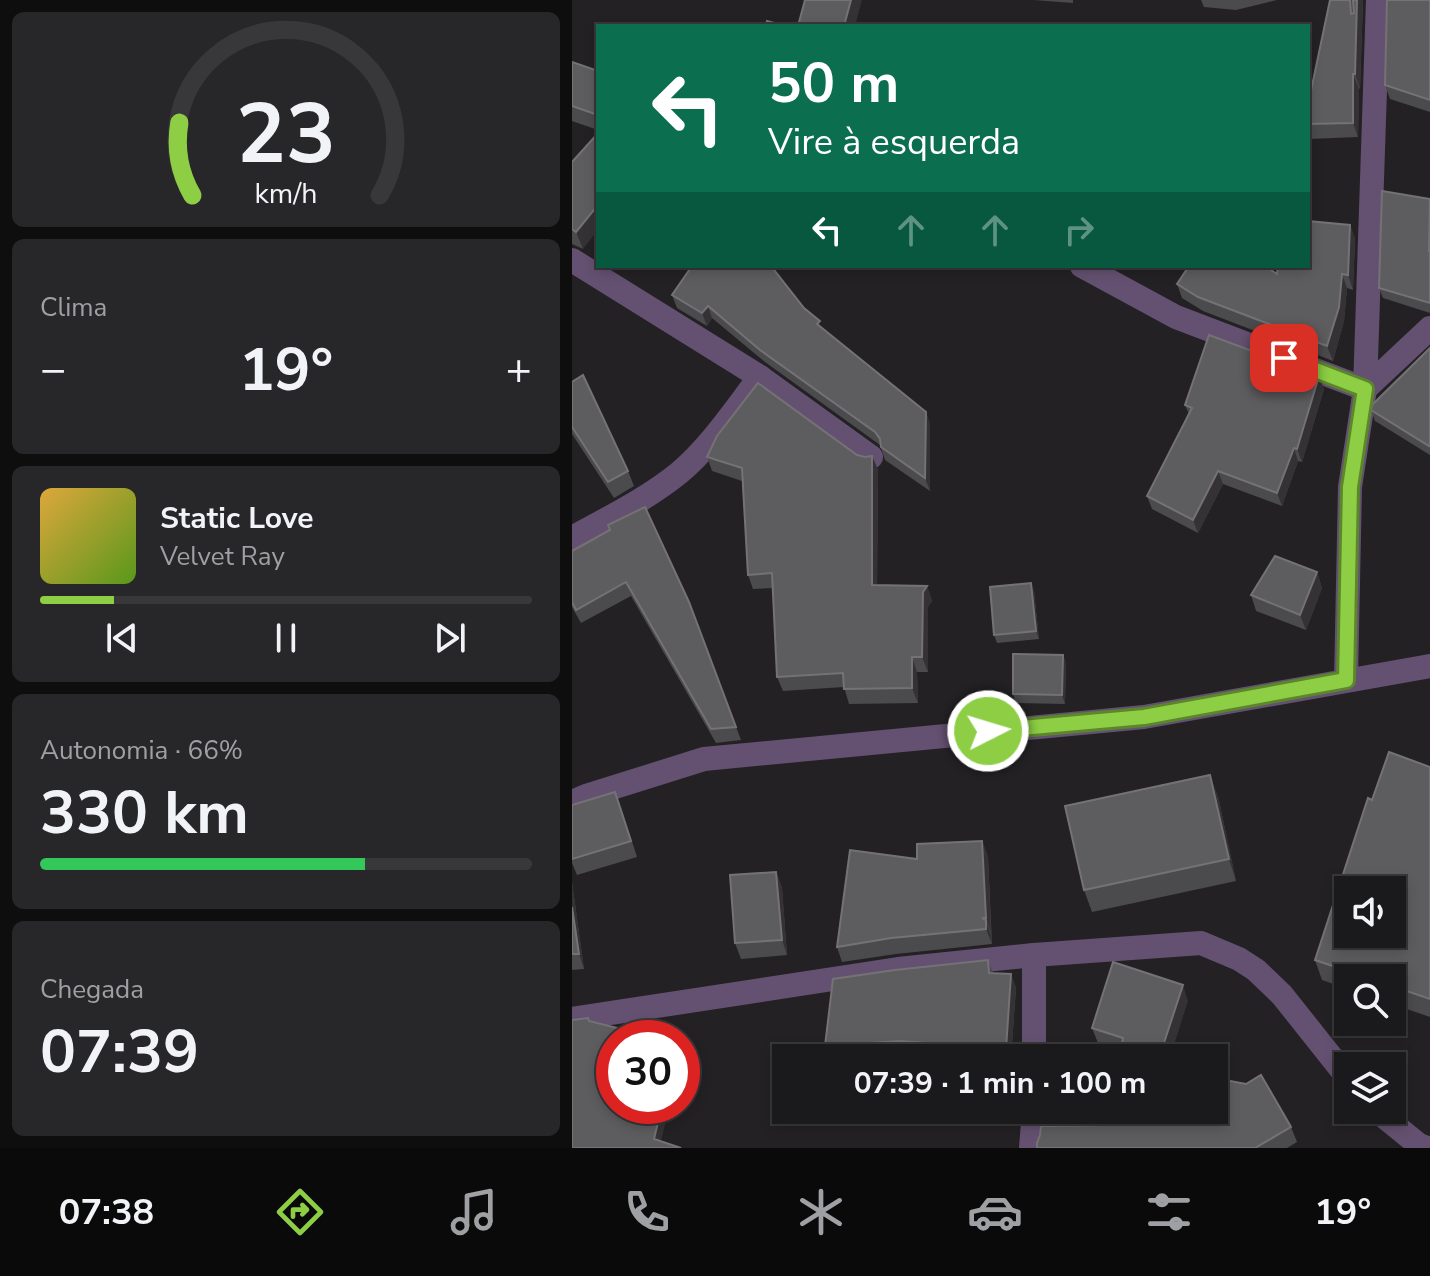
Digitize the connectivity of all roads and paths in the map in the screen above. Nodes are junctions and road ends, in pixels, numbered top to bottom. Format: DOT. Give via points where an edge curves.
graph roads {
  1 [pos="1378,0"];
  2 [pos="572,260"];
  3 [pos="1086,268"];
  4 [pos="1430,328"];
  5 [pos="760,377"];
  6 [pos="1365,389"];
  7 [pos="871,457"];
  8 [pos="572,538"];
  9 [pos="1430,666"];
  10 [pos="1346,680"];
  11 [pos="572,802"];
  12 [pos="1034,955"];
  13 [pos="572,1019"];
  14 [pos="1034,1044"];
  15 [pos="1334,1060"];
  16 [pos="1033,1124"];
  17 [pos="1393,1124"];
  18 [pos="1421,1147"];
  19 [pos="1031,1148"];
  1 -- 6 [label="street"];
  2 -- 5 [label="street"];
  3 -- 6 [label="street" via="1176,317"];
  4 -- 6 [label="street"];
  5 -- 7 [label="street"];
  5 -- 8 [label="street" via="680,472"];
  6 -- 10 [label="street" via="1350,487"];
  9 -- 10 [label="street"];
  10 -- 11 [label="street" via="1144,717 704,759"];
  12 -- 13 [label="street" via="898,969"];
  12 -- 14 [label="street"];
  12 -- 15 [label="street" via="1201,943 1256,970"];
  16 -- 19 [label="street"];
  17 -- 18 [label="street"];
}
